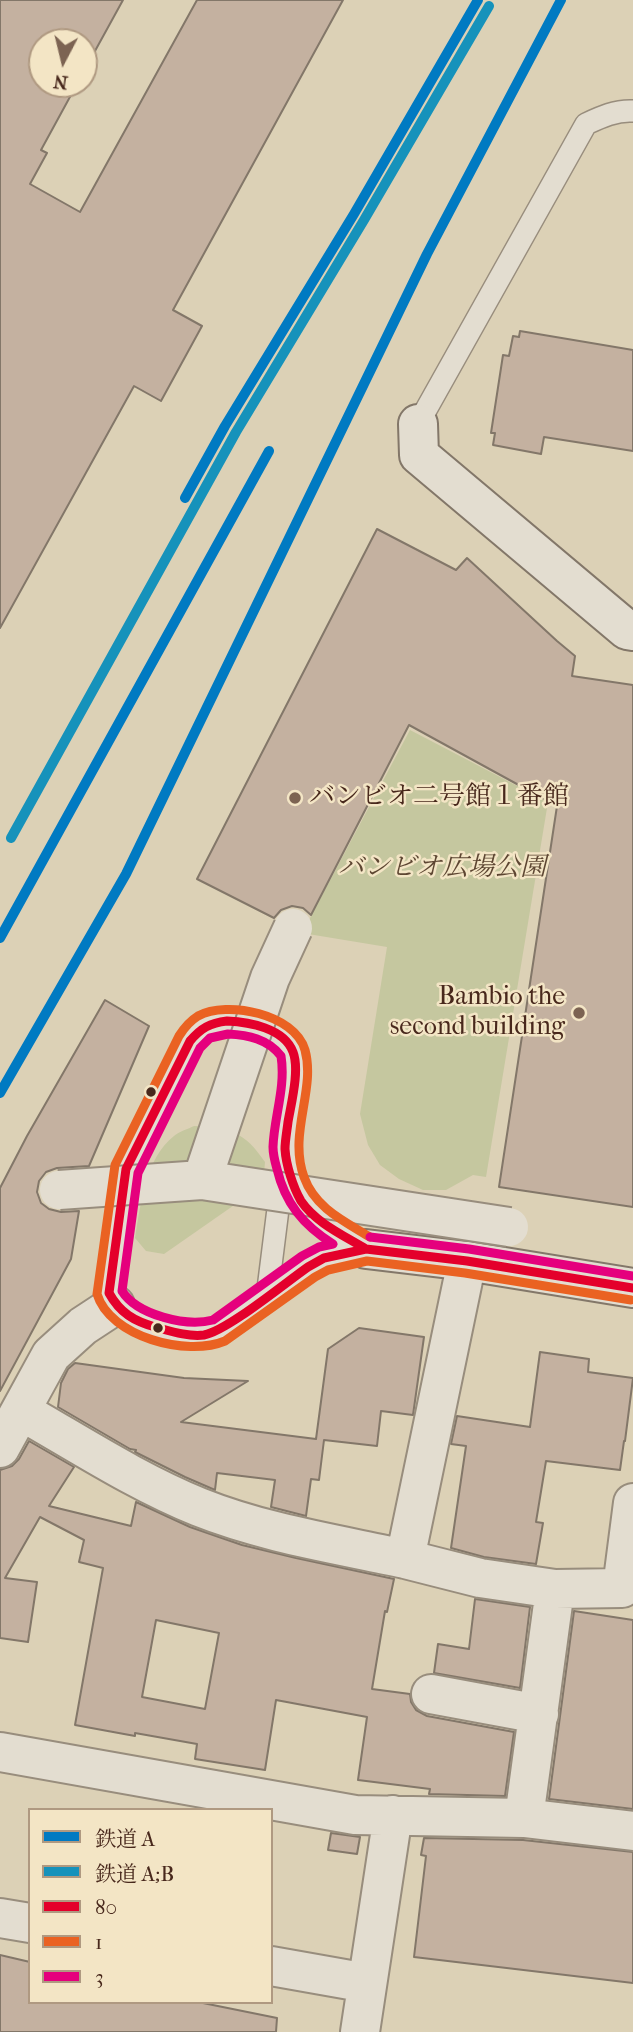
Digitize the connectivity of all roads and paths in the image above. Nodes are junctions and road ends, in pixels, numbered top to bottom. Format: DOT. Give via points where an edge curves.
graph roads {
  1 [pos="633,111"];
  2 [pos="418,424"];
  3 [pos="633,631"];
  4 [pos="293,928"];
  5 [pos="285,1149"];
  6 [pos="202,1180"];
  7 [pos="59,1190"];
  8 [pos="509,1227"];
  9 [pos="366,1249"];
  10 [pos="467,1261"];
  11 [pos="633,1289"];
  12 [pos="267,1297"];
  13 [pos="115,1305"];
  14 [pos="21,1410"];
  15 [pos="0,1448"];
  16 [pos="633,1503"];
  17 [pos="405,1559"];
  18 [pos="555,1589"];
  19 [pos="431,1694"];
  20 [pos="539,1714"];
  21 [pos="2,1759"];
  22 [pos="393,1815"];
  23 [pos="524,1818"];
  24 [pos="633,1831"];
  25 [pos="0,1918"];
  26 [pos="28,1923"];
  27 [pos="273,1966"];
  28 [pos="367,1983"];
  29 [pos="360,2032"];
  1 -- 2 [label="lane" via="586,124"];
  2 -- 3 [label="street" via="419,455"];
  4 -- 6 [label="street, bridge" via="271,978"];
  5 -- 9 [label="lane" via="301,1200 326,1225"];
  5 -- 12 [label="lane"];
  5 -- 13 [label="lane" via="295,1072 292,1050 271,1031 248,1023 218,1022 198,1031 126,1169 110,1279 109,1293"];
  6 -- 7 [label="street, bridge"];
  6 -- 8 [label="street, bridge"];
  9 -- 10 [label="street"];
  9 -- 12 [label="lane" via="324,1258"];
  10 -- 11 [label="street"];
  10 -- 17 [label="street"];
  12 -- 13 [label="lane" via="206,1335 131,1318"];
  13 -- 14 [label="street" via="51,1355"];
  14 -- 15 [label="street"];
  14 -- 17 [label="street" via="159,1490 200,1508 251,1525"];
  16 -- 18 [label="street" via="622,1588"];
  17 -- 18 [label="street" via="480,1578"];
  18 -- 20 [label="street"];
  19 -- 20 [label="street"];
  20 -- 23 [label="street"];
  21 -- 22 [label="street" via="355,1815"];
  22 -- 23 [label="street"];
  22 -- 28 [label="street"];
  23 -- 24 [label="street"];
  25 -- 26 [label="street"];
  27 -- 28 [label="street"];
  28 -- 29 [label="street"];
}
